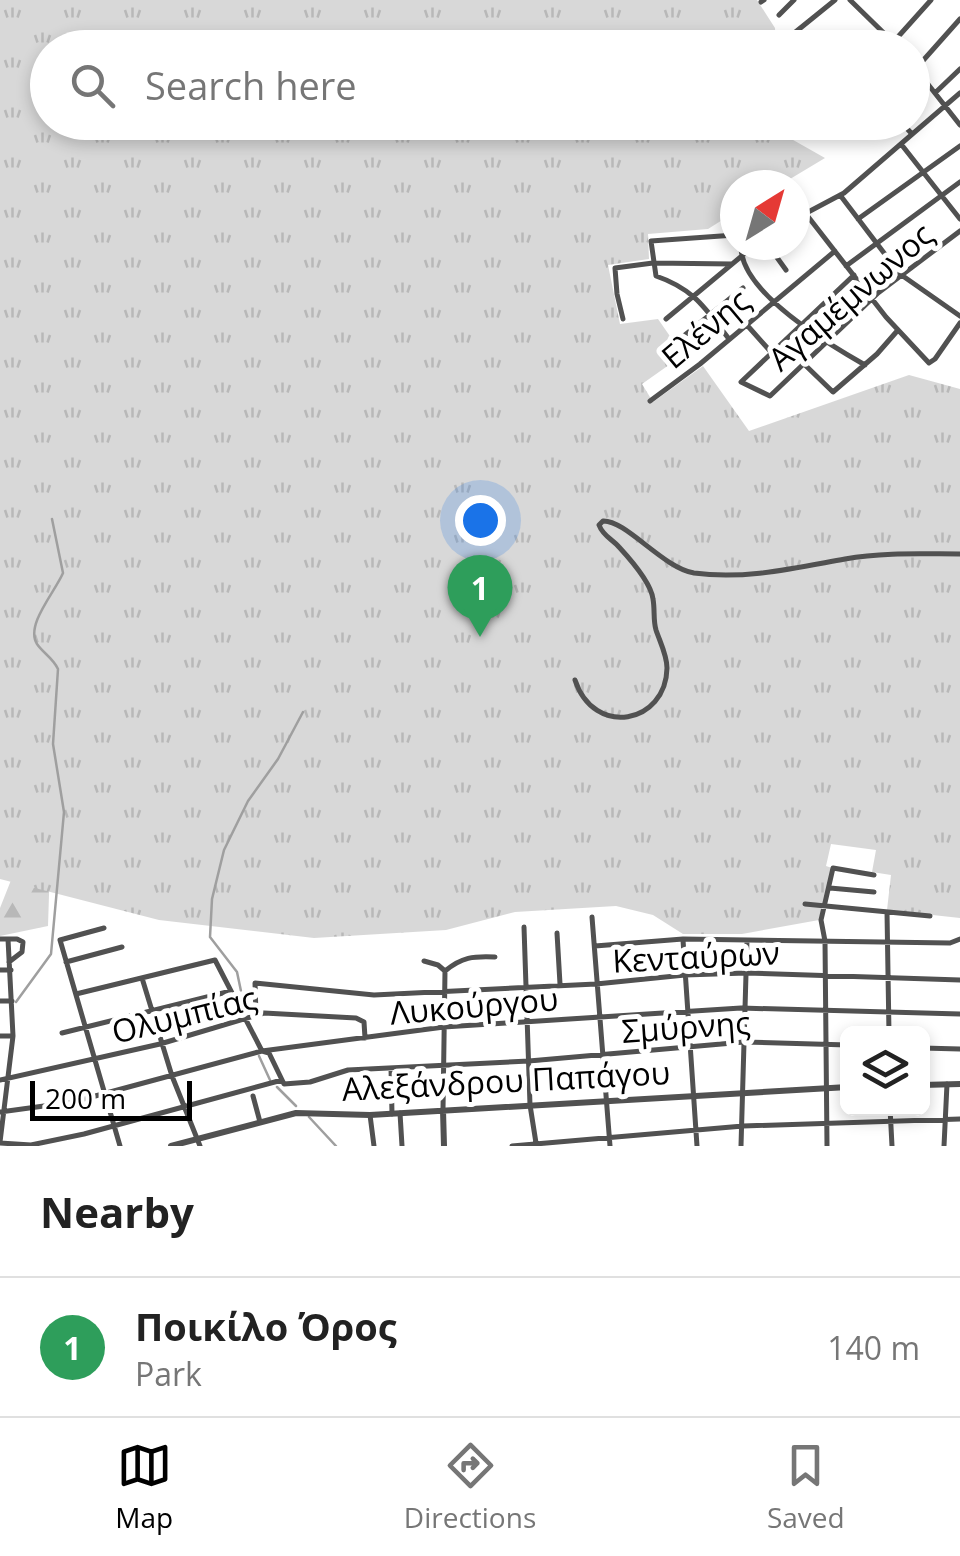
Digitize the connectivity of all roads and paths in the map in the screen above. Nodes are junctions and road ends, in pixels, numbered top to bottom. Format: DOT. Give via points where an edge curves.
graph roads {
  1 [pos="794,0"];
  2 [pos="834,0"];
  3 [pos="850,0"];
  4 [pos="931,0"];
  5 [pos="779,14"];
  6 [pos="960,19"];
  7 [pos="799,30"];
  8 [pos="877,30"];
  9 [pos="904,30"];
  10 [pos="930,53"];
  11 [pos="960,69"];
  12 [pos="930,86"];
  13 [pos="936,92"];
  14 [pos="960,93"];
  15 [pos="947,105"];
  16 [pos="930,119"];
  17 [pos="960,125"];
  18 [pos="905,140"];
  19 [pos="901,144"];
  20 [pos="960,146"];
  21 [pos="924,170"];
  22 [pos="960,182"];
  23 [pos="840,195"];
  24 [pos="942,196"];
  25 [pos="810,212"];
  26 [pos="810,219"];
  27 [pos="858,220"];
  28 [pos="960,220"];
  29 [pos="960,231"];
  30 [pos="720,236"];
  31 [pos="876,244"];
  32 [pos="835,251"];
  33 [pos="737,260"];
  34 [pos="741,260"];
  35 [pos="779,260"];
  36 [pos="653,263"];
  37 [pos="732,264"];
  38 [pos="846,266"];
  39 [pos="786,270"];
  40 [pos="900,274"];
  41 [pos="854,275"];
  42 [pos="743,288"];
  43 [pos="695,295"];
  44 [pos="872,298"];
  45 [pos="771,302"];
  46 [pos="710,315"];
  47 [pos="623,319"];
  48 [pos="666,319"];
  49 [pos="960,319"];
  50 [pos="803,323"];
  51 [pos="746,324"];
  52 [pos="898,330"];
  53 [pos="680,339"];
  54 [pos="729,339"];
  55 [pos="826,340"];
  56 [pos="770,352"];
  57 [pos="803,363"];
  58 [pos="865,366"];
  59 [pos="650,401"];
  60 [pos="960,554"];
  61 [pos="575,680"];
  62 [pos="874,874"];
  63 [pos="830,888"];
  64 [pos="874,892"];
  65 [pos="804,904"];
  66 [pos="825,906"];
  67 [pos="887,912"];
  68 [pos="930,916"];
  69 [pos="592,917"];
  70 [pos="524,927"];
  71 [pos="104,928"];
  72 [pos="558,933"];
  73 [pos="0,939"];
  74 [pos="8,939"];
  75 [pos="683,939"];
  76 [pos="747,940"];
  77 [pos="960,940"];
  78 [pos="825,941"];
  79 [pos="886,944"];
  80 [pos="595,946"];
  81 [pos="122,948"];
  82 [pos="495,957"];
  83 [pos="424,961"];
  84 [pos="9,962"];
  85 [pos="66,962"];
  86 [pos="0,970"];
  87 [pos="11,970"];
  88 [pos="445,971"];
  89 [pos="746,973"];
  90 [pos="685,975"];
  91 [pos="826,975"];
  92 [pos="887,977"];
  93 [pos="142,978"];
  94 [pos="960,980"];
  95 [pos="560,984"];
  96 [pos="596,984"];
  97 [pos="525,986"];
  98 [pos="231,991"];
  99 [pos="444,991"];
  100 [pos="76,994"];
  101 [pos="0,1001"];
  102 [pos="12,1001"];
  103 [pos="746,1008"];
  104 [pos="689,1010"];
  105 [pos="826,1010"];
  106 [pos="152,1011"];
  107 [pos="888,1011"];
  108 [pos="960,1014"];
  109 [pos="256,1015"];
  110 [pos="600,1016"];
  111 [pos="244,1018"];
  112 [pos="528,1021"];
  113 [pos="444,1026"];
  114 [pos="889,1026"];
  115 [pos="86,1027"];
  116 [pos="62,1033"];
  117 [pos="0,1036"];
  118 [pos="13,1036"];
  119 [pos="365,1038"];
  120 [pos="744,1042"];
  121 [pos="162,1043"];
  122 [pos="827,1044"];
  123 [pos="840,1045"];
  124 [pos="689,1046"];
  125 [pos="930,1048"];
  126 [pos="960,1049"];
  127 [pos="262,1051"];
  128 [pos="602,1054"];
  129 [pos="96,1059"];
  130 [pos="529,1060"];
  131 [pos="0,1066"];
  132 [pos="443,1066"];
  133 [pos="10,1067"];
  134 [pos="391,1068"];
  135 [pos="172,1076"];
  136 [pos="3,1080"];
  137 [pos="282,1080"];
  138 [pos="930,1084"];
  139 [pos="947,1084"];
  140 [pos="960,1084"];
  141 [pos="829,1088"];
  142 [pos="840,1088"];
  143 [pos="106,1093"];
  144 [pos="744,1093"];
  145 [pos="253,1096"];
  146 [pos="693,1096"];
  147 [pos="606,1101"];
  148 [pos="530,1105"];
  149 [pos="184,1109"];
  150 [pos="444,1110"];
  151 [pos="2,1112"];
  152 [pos="396,1114"];
  153 [pos="370,1115"];
  154 [pos="891,1116"];
  155 [pos="960,1118"];
  156 [pos="946,1119"];
  157 [pos="891,1121"];
  158 [pos="260,1122"];
  159 [pos="828,1124"];
  160 [pos="115,1126"];
  161 [pos="743,1126"];
  162 [pos="695,1132"];
  163 [pos="198,1142"];
  164 [pos="610,1142"];
  165 [pos="0,1144"];
  166 [pos="537,1145"];
  167 [pos="120,1146"];
  168 [pos="171,1146"];
  169 [pos="374,1146"];
  170 [pos="402,1146"];
  171 [pos="444,1146"];
  172 [pos="512,1146"];
  173 [pos="696,1146"];
  174 [pos="742,1146"];
  175 [pos="827,1146"];
  176 [pos="892,1146"];
  177 [pos="944,1146"];
  1 -- 5 [label="street"];
  2 -- 7 [label="street"];
  3 -- 8 [label="street"];
  4 -- 9 [label="street"];
  6 -- 10 [label="street"];
  11 -- 13 [label="street"];
  12 -- 13 [label="street"];
  13 -- 15 [label="street"];
  14 -- 15 [label="street"];
  15 -- 16 [label="street"];
  15 -- 17 [label="street"];
  18 -- 19 [label="street"];
  19 -- 21 [label="street"];
  19 -- 23 [label="street"];
  20 -- 21 [label="street"];
  21 -- 24 [label="street"];
  21 -- 27 [label="street"];
  22 -- 24 [label="street"];
  23 -- 25 [label="street"];
  23 -- 27 [label="street"];
  24 -- 28 [label="street"];
  24 -- 31 [label="street"];
  26 -- 32 [label="street"];
  27 -- 31 [label="street"];
  29 -- 40 [label="street, Αγαμέμνωνος"];
  30 -- 36 [label="street" via="651,240"];
  31 -- 38 [label="street"];
  31 -- 40 [label="street"];
  32 -- 38 [label="street"];
  32 -- 45 [label="street, Ελένης"];
  33 -- 37 [label="street"];
  34 -- 45 [label="street"];
  35 -- 39 [label="street"];
  36 -- 37 [label="street"];
  36 -- 43 [label="street" via="656,276"];
  36 -- 47 [label="street" via="616,268"];
  37 -- 43 [label="street"];
  38 -- 41 [label="street"];
  40 -- 44 [label="street, Αγαμέμνωνος"];
  40 -- 49 [label="street"];
  41 -- 44 [label="street"];
  41 -- 50 [label="street"];
  42 -- 46 [label="street"];
  43 -- 46 [label="street"];
  43 -- 48 [label="street"];
  44 -- 52 [label="street"];
  44 -- 55 [label="street, Αγαμέμνωνος"];
  45 -- 50 [label="street"];
  45 -- 51 [label="street, Ελένης"];
  46 -- 53 [label="street"];
  46 -- 54 [label="street"];
  49 -- 52 [label="street" via="929,363"];
  50 -- 55 [label="street"];
  50 -- 56 [label="street"];
  51 -- 54 [label="street, Ελένης"];
  51 -- 56 [label="street"];
  52 -- 58 [label="street"];
  54 -- 59 [label="street, Ελένης"];
  55 -- 57 [label="street, Αγαμέμνωνος"];
  55 -- 58 [label="street"];
  56 -- 57 [label="street, Αγαμέμνωνος" via="741,382 770,396"];
  57 -- 58 [label="street" via="833,392"];
  60 -- 61 [label="street" via="879,555 794,570 707,574 674,565 618,524 603,521 601,532 653,595 666,681 657,701 625,717 586,706"];
  62 -- 63 [label="street" via="833,868"];
  63 -- 64 [label="street"];
  63 -- 66 [label="street"];
  65 -- 66 [label="street"];
  66 -- 67 [label="street"];
  66 -- 78 [label="street"];
  67 -- 68 [label="street"];
  67 -- 79 [label="street"];
  69 -- 80 [label="street"];
  70 -- 97 [label="street"];
  71 -- 85 [label="street" via="60,940"];
  72 -- 95 [label="street"];
  73 -- 74 [label="street"];
  74 -- 84 [label="street"];
  74 -- 84 [label="street" via="24,945"];
  75 -- 76 [label="street"];
  75 -- 80 [label="street"];
  75 -- 90 [label="street"];
  76 -- 78 [label="street"];
  76 -- 89 [label="street"];
  77 -- 79 [label="street"];
  78 -- 79 [label="street"];
  78 -- 91 [label="street"];
  79 -- 92 [label="street"];
  80 -- 96 [label="street"];
  81 -- 85 [label="street"];
  82 -- 88 [label="street" via="471,956"];
  83 -- 88 [label="street"];
  84 -- 87 [label="street"];
  85 -- 100 [label="street"];
  86 -- 87 [label="street"];
  87 -- 102 [label="street"];
  88 -- 99 [label="street"];
  89 -- 90 [label="street, Κενταύρων"];
  89 -- 91 [label="street, Κενταύρων"];
  89 -- 103 [label="street"];
  90 -- 96 [label="street, Κενταύρων"];
  90 -- 104 [label="street"];
  91 -- 92 [label="street, Κενταύρων"];
  91 -- 105 [label="street"];
  92 -- 94 [label="street, Κενταύρων"];
  92 -- 107 [label="street"];
  93 -- 98 [label="street" via="215,960"];
  93 -- 100 [label="street"];
  93 -- 106 [label="street"];
  95 -- 96 [label="street, Κενταύρων"];
  95 -- 97 [label="street, Κενταύρων"];
  96 -- 110 [label="street"];
  97 -- 99 [label="street, Κενταύρων"];
  97 -- 112 [label="street"];
  98 -- 106 [label="street"];
  98 -- 111 [label="street"];
  99 -- 109 [label="street, Κενταύρων" via="374,995 255,982"];
  99 -- 113 [label="street"];
  100 -- 115 [label="street"];
  101 -- 102 [label="street"];
  102 -- 118 [label="street"];
  103 -- 104 [label="street, Λυκούργου"];
  103 -- 105 [label="street, Λυκούργου"];
  103 -- 120 [label="street"];
  104 -- 110 [label="street, Λυκούργου"];
  104 -- 124 [label="street"];
  105 -- 107 [label="street, Λυκούργου"];
  105 -- 122 [label="street"];
  106 -- 115 [label="street"];
  106 -- 121 [label="street"];
  107 -- 108 [label="street, Λυκούργου"];
  107 -- 114 [label="street"];
  109 -- 111 [label="street, Ολυμπίας"];
  109 -- 119 [label="street, Ολυμπίας" via="356,1018 364,1022"];
  110 -- 112 [label="street, Λυκούργου"];
  110 -- 128 [label="street"];
  111 -- 121 [label="street, Ολυμπίας"];
  111 -- 127 [label="street"];
  112 -- 113 [label="street, Λυκούργου"];
  112 -- 130 [label="street"];
  113 -- 119 [label="street, Λυκούργου"];
  113 -- 132 [label="street"];
  115 -- 116 [label="street"];
  115 -- 129 [label="street"];
  117 -- 118 [label="street"];
  118 -- 133 [label="street"];
  119 -- 127 [label="street, Λυκούργου"];
  120 -- 122 [label="street, Σμύρνης"];
  120 -- 124 [label="street, Σμύρνης"];
  120 -- 144 [label="street"];
  121 -- 129 [label="street, Ολυμπίας"];
  121 -- 135 [label="street"];
  122 -- 123 [label="street, Σμύρνης"];
  122 -- 141 [label="street"];
  124 -- 128 [label="street, Σμύρνης"];
  124 -- 146 [label="street"];
  125 -- 126 [label="street"];
  127 -- 135 [label="street, Λυκούργου"];
  127 -- 137 [label="street"];
  128 -- 130 [label="street, Σμύρνης"];
  128 -- 147 [label="street"];
  129 -- 136 [label="street, Ολυμπίας"];
  129 -- 143 [label="street"];
  130 -- 132 [label="street, Σμύρνης"];
  130 -- 148 [label="street"];
  131 -- 133 [label="street"];
  132 -- 134 [label="street, Σμύρνης"];
  132 -- 150 [label="street"];
  133 -- 136 [label="street"];
  134 -- 137 [label="street, Σμύρνης" via="348,1070 310,1082"];
  134 -- 152 [label="street"];
  135 -- 143 [label="street, Λυκούργου"];
  135 -- 149 [label="street"];
  136 -- 151 [label="street"];
  137 -- 149 [label="street, Σμύρνης"];
  138 -- 139 [label="street"];
  139 -- 140 [label="street"];
  139 -- 156 [label="street"];
  141 -- 142 [label="street, Αλεξάνδρου Παπάγου"];
  141 -- 144 [label="street, Αλεξάνδρου Παπάγου"];
  141 -- 159 [label="street"];
  143 -- 151 [label="street, Λυκούργου"];
  143 -- 160 [label="street"];
  144 -- 146 [label="street, Αλεξάνδρου Παπάγου"];
  144 -- 161 [label="street"];
  145 -- 158 [label="street"];
  146 -- 147 [label="street, Αλεξάνδρου Παπάγου"];
  146 -- 162 [label="street"];
  147 -- 148 [label="street, Αλεξάνδρου Παπάγου"];
  147 -- 164 [label="street"];
  148 -- 150 [label="street, Αλεξάνδρου Παπάγου"];
  148 -- 166 [label="street"];
  149 -- 160 [label="street, Σμύρνης"];
  149 -- 163 [label="street"];
  150 -- 152 [label="street, Αλεξάνδρου Παπάγου"];
  150 -- 171 [label="street"];
  151 -- 165 [label="street"];
  152 -- 153 [label="street, Αλεξάνδρου Παπάγου"];
  152 -- 170 [label="street"];
  153 -- 158 [label="street, Αλεξάνδρου Παπάγου" via="296,1112"];
  153 -- 169 [label="street"];
  154 -- 157 [label="street"];
  155 -- 156 [label="street"];
  156 -- 157 [label="street"];
  156 -- 177 [label="street"];
  157 -- 159 [label="street"];
  157 -- 176 [label="street"];
  158 -- 163 [label="street, Αλεξάνδρου Παπάγου"];
  159 -- 161 [label="street"];
  159 -- 175 [label="street"];
  160 -- 165 [label="street, Σμύρνης" via="31,1146"];
  160 -- 167 [label="street"];
  161 -- 162 [label="street"];
  161 -- 174 [label="street"];
  162 -- 164 [label="street"];
  162 -- 173 [label="street"];
  163 -- 168 [label="street, Αλεξάνδρου Παπάγου"];
  164 -- 166 [label="street"];
  166 -- 172 [label="street"];
}
